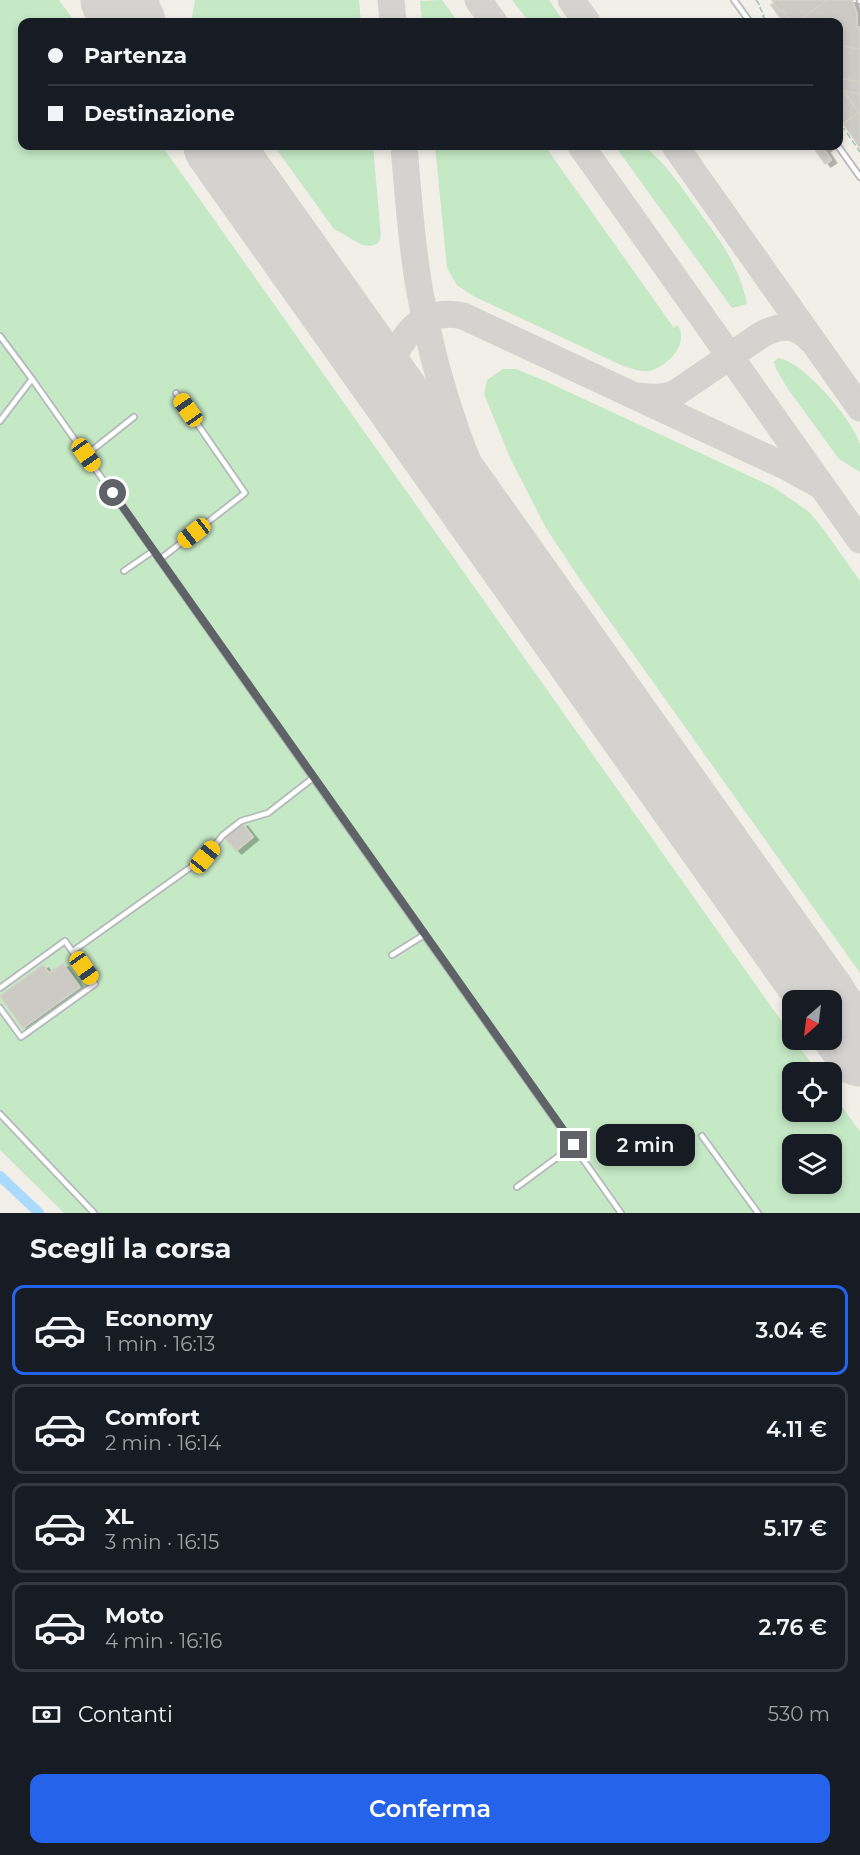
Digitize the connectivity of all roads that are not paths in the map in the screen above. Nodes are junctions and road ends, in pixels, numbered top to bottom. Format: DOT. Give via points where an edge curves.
graph roads {
  1 [pos="734,0"];
  2 [pos="747,18"];
  3 [pos="841,150"];
  4 [pos="860,177"];
  5 [pos="0,336"];
  6 [pos="33,379"];
  7 [pos="176,393"];
  8 [pos="134,417"];
  9 [pos="0,421"];
  10 [pos="86,455"];
  11 [pos="153,551"];
  12 [pos="159,560"];
  13 [pos="124,571"];
  14 [pos="313,778"];
  15 [pos="424,935"];
  16 [pos="73,951"];
  17 [pos="392,955"];
  18 [pos="0,988"];
  19 [pos="0,1008"];
  20 [pos="0,1114"];
  21 [pos="702,1136"];
  22 [pos="574,1145"];
  23 [pos="516,1186"];
  24 [pos="94,1213"];
  25 [pos="621,1213"];
  26 [pos="758,1213"];
  1 -- 2 [label="lane"];
  3 -- 4 [label="lane"];
  5 -- 6 [label="lane"];
  6 -- 9 [label="lane"];
  6 -- 10 [label="lane"];
  7 -- 12 [label="lane" via="245,493"];
  8 -- 10 [label="lane"];
  10 -- 11 [label="lane"];
  11 -- 12 [label="lane"];
  11 -- 13 [label="lane"];
  12 -- 14 [label="lane"];
  14 -- 15 [label="lane"];
  14 -- 16 [label="lane" via="268,813 241,821 222,835 205,857"];
  15 -- 17 [label="lane"];
  15 -- 22 [label="lane"];
  16 -- 18 [label="lane" via="65,941"];
  16 -- 19 [label="lane" via="95,984 21,1037"];
  20 -- 24 [label="lane"];
  21 -- 26 [label="lane"];
  22 -- 23 [label="lane"];
  22 -- 25 [label="lane"];
}
